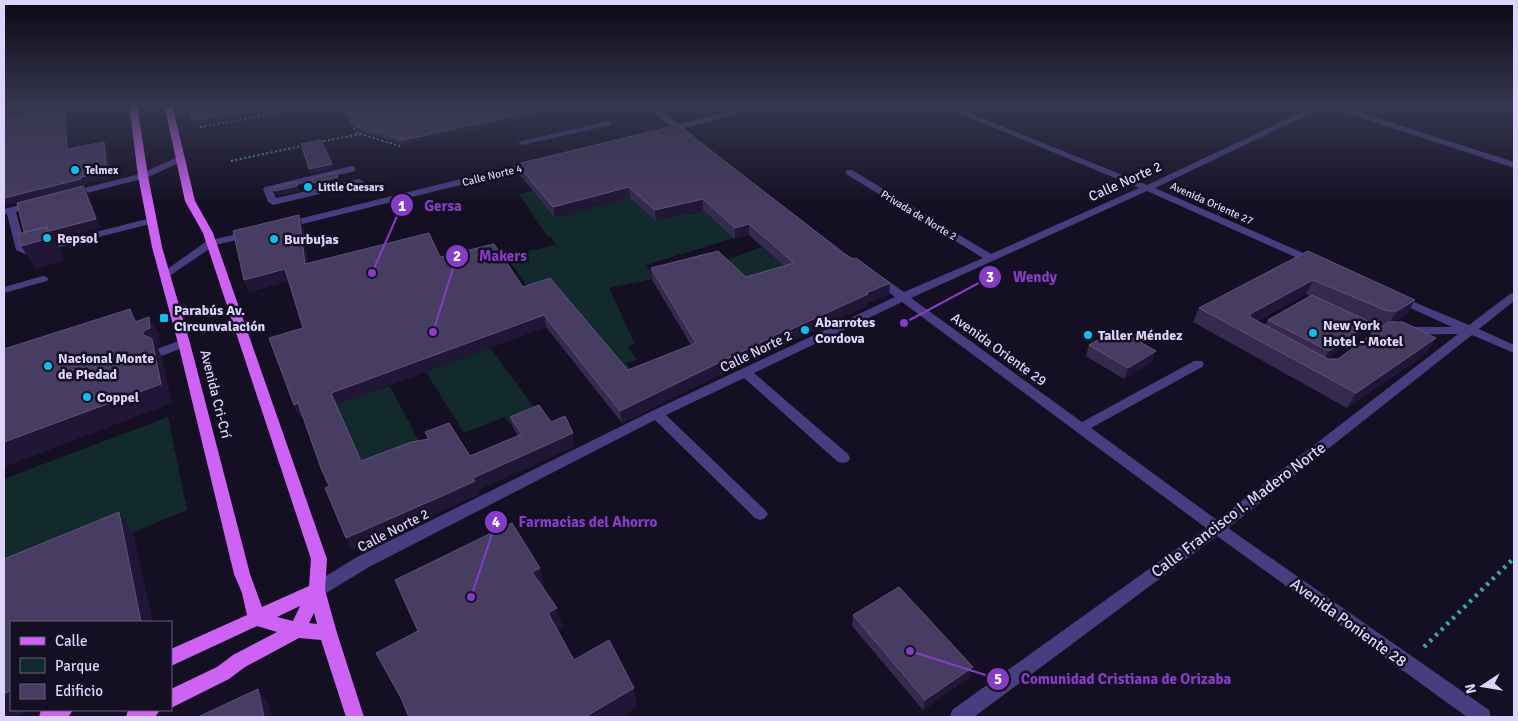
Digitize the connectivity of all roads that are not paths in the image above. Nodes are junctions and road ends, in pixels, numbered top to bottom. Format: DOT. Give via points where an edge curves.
graph roads {
  1 [pos="138,138"];
  2 [pos="176,138"];
  3 [pos="525,138"];
  4 [pos="527,138"];
  5 [pos="693,138"];
  6 [pos="1024,138"];
  7 [pos="1254,138"];
  8 [pos="1430,138"];
  9 [pos="702,145"];
  10 [pos="180,159"];
  11 [pos="541,162"];
  12 [pos="1514,165"];
  13 [pos="352,169"];
  14 [pos="849,172"];
  15 [pos="143,176"];
  16 [pos="359,182"];
  17 [pos="1147,188"];
  18 [pos="7,211"];
  19 [pos="151,221"];
  20 [pos="279,227"];
  21 [pos="261,231"];
  22 [pos="211,243"];
  23 [pos="989,257"];
  24 [pos="1327,267"];
  25 [pos="870,273"];
  26 [pos="164,275"];
  27 [pos="43,279"];
  28 [pos="4,290"];
  29 [pos="1390,294"];
  30 [pos="1514,296"];
  31 [pos="903,297"];
  32 [pos="1342,315"];
  33 [pos="1470,330"];
  34 [pos="1376,331"];
  35 [pos="1361,342"];
  36 [pos="184,344"];
  37 [pos="1514,349"];
  38 [pos="161,352"];
  39 [pos="1198,364"];
  40 [pos="746,373"];
  41 [pos="657,414"];
  42 [pos="1082,428"];
  43 [pos="843,458"];
  44 [pos="760,514"];
  45 [pos="1217,528"];
  46 [pos="317,590"];
  47 [pos="256,618"];
  48 [pos="296,630"];
  49 [pos="328,634"];
  50 [pos="172,658"];
  51 [pos="172,698"];
  52 [pos="61,711"];
  53 [pos="148,711"];
  54 [pos="48,717"];
  55 [pos="135,717"];
  56 [pos="355,717"];
  57 [pos="959,717"];
  58 [pos="1482,717"];
  1 -- 15 [label="main road, Avenida Cri-Crí"];
  2 -- 10 [label="main road"];
  3 -- 4 [label="street" via="520,139"];
  5 -- 9 [label="street"];
  6 -- 17 [label="street, Avenida Oriente 27"];
  7 -- 17 [label="street, Calle Norte 2"];
  8 -- 12 [label="street"];
  10 -- 15 [label="street"];
  10 -- 22 [label="main road" via="190,201"];
  11 -- 20 [label="street, Calle Norte 4"];
  13 -- 16 [label="street" via="268,189 273,202"];
  14 -- 23 [label="street, Privada de Norte 2"];
  15 -- 18 [label="street"];
  15 -- 19 [label="main road, Avenida Cri-Crí"];
  17 -- 23 [label="street, Calle Norte 2"];
  17 -- 24 [label="street, Avenida Oriente 27"];
  18 -- 19 [label="street" via="21,250 28,252"];
  19 -- 26 [label="main road, Avenida Cri-Crí"];
  21 -- 22 [label="street"];
  22 -- 26 [label="street"];
  22 -- 46 [label="main road" via="320,559"];
  23 -- 31 [label="street, Calle Norte 2"];
  25 -- 31 [label="street, Avenida Oriente 29"];
  26 -- 36 [label="main road, Avenida Cri-Crí"];
  27 -- 28 [label="street"];
  29 -- 33 [label="street"];
  30 -- 33 [label="street, Calle Francisco I. Madero Norte"];
  31 -- 40 [label="street, Calle Norte 2"];
  31 -- 42 [label="street, Avenida Oriente 29"];
  32 -- 34 [label="street"];
  33 -- 34 [label="street"];
  33 -- 37 [label="street"];
  33 -- 45 [label="street, Calle Francisco I. Madero Norte"];
  34 -- 35 [label="street"];
  36 -- 38 [label="street"];
  36 -- 47 [label="main road, Avenida Cri-Crí"];
  39 -- 42 [label="street"];
  40 -- 41 [label="street, Calle Norte 2"];
  40 -- 43 [label="street"];
  41 -- 44 [label="street"];
  41 -- 46 [label="street, Calle Norte 2" via="363,562"];
  42 -- 45 [label="street, Avenida Oriente 29"];
  45 -- 57 [label="street, Calle Francisco I. Madero Norte"];
  45 -- 58 [label="street, Avenida Poniente 28"];
  46 -- 47 [label="main road"];
  46 -- 48 [label="main road"];
  46 -- 49 [label="main road"];
  47 -- 48 [label="main road"];
  47 -- 50 [label="main road"];
  48 -- 49 [label="main road"];
  48 -- 51 [label="main road"];
  49 -- 56 [label="main road"];
  52 -- 54 [label="main road"];
  53 -- 55 [label="main road"];
}
